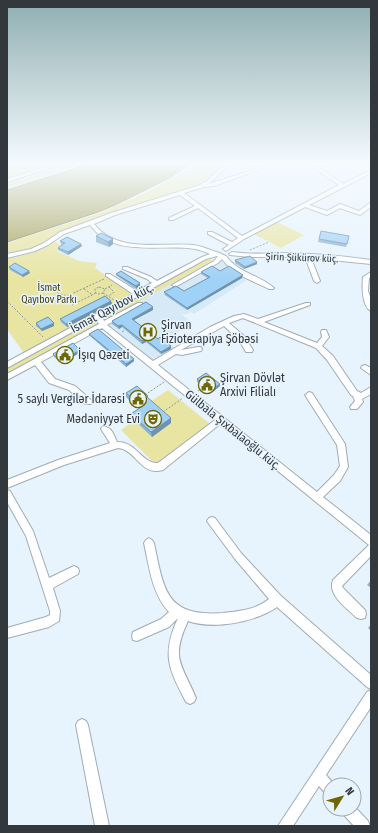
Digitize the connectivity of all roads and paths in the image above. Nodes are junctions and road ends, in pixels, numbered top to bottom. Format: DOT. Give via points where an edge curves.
graph roads {
  1 [pos="149,203"];
  2 [pos="194,203"];
  3 [pos="308,203"];
  4 [pos="371,204"];
  5 [pos="304,205"];
  6 [pos="198,206"];
  7 [pos="171,219"];
  8 [pos="91,223"];
  9 [pos="210,233"];
  10 [pos="242,238"];
  11 [pos="269,242"];
  12 [pos="232,244"];
  13 [pos="226,249"];
  14 [pos="246,252"];
  15 [pos="232,254"];
  16 [pos="7,256"];
  17 [pos="221,256"];
  18 [pos="307,256"];
  19 [pos="371,262"];
  20 [pos="126,268"];
  21 [pos="371,274"];
  22 [pos="109,276"];
  23 [pos="317,281"];
  24 [pos="119,282"];
  25 [pos="92,284"];
  26 [pos="157,284"];
  27 [pos="175,285"];
  28 [pos="97,287"];
  29 [pos="109,287"];
  30 [pos="84,288"];
  31 [pos="271,288"];
  32 [pos="106,289"];
  33 [pos="96,293"];
  34 [pos="103,293"];
  35 [pos="57,294"];
  36 [pos="137,294"];
  37 [pos="93,295"];
  38 [pos="108,296"];
  39 [pos="7,301"];
  40 [pos="120,304"];
  41 [pos="140,304"];
  42 [pos="308,304"];
  43 [pos="72,305"];
  44 [pos="371,309"];
  45 [pos="98,316"];
  46 [pos="258,322"];
  47 [pos="225,323"];
  48 [pos="102,324"];
  49 [pos="324,332"];
  50 [pos="48,343"];
  51 [pos="318,346"];
  52 [pos="198,349"];
  53 [pos="249,350"];
  54 [pos="176,351"];
  55 [pos="36,361"];
  56 [pos="7,365"];
  57 [pos="152,365"];
  58 [pos="7,377"];
  59 [pos="169,378"];
  60 [pos="371,390"];
  61 [pos="189,394"];
  62 [pos="309,395"];
  63 [pos="357,395"];
  64 [pos="143,396"];
  65 [pos="88,402"];
  66 [pos="354,407"];
  67 [pos="161,414"];
  68 [pos="220,420"];
  69 [pos="105,429"];
  70 [pos="115,446"];
  71 [pos="7,484"];
  72 [pos="7,494"];
  73 [pos="317,497"];
  74 [pos="212,521"];
  75 [pos="371,541"];
  76 [pos="149,542"];
  77 [pos="371,549"];
  78 [pos="74,571"];
  79 [pos="47,585"];
  80 [pos="277,600"];
  81 [pos="181,614"];
  82 [pos="360,614"];
  83 [pos="7,633"];
  84 [pos="137,636"];
  85 [pos="371,684"];
  86 [pos="371,696"];
  87 [pos="190,698"];
  88 [pos="82,725"];
  89 [pos="319,776"];
  90 [pos="322,779"];
  91 [pos="355,817"];
  92 [pos="102,826"];
  93 [pos="285,826"];
  94 [pos="363,826"];
  1 -- 8 [label="street"];
  2 -- 6 [label="street"];
  3 -- 5 [label="street"];
  4 -- 5 [label="street" via="360,213 340,206 327,213"];
  5 -- 10 [label="street"];
  6 -- 7 [label="street"];
  6 -- 10 [label="street"];
  8 -- 16 [label="street" via="62,233 33,250"];
  8 -- 17 [label="street" via="103,236 124,244 141,247 195,247"];
  9 -- 12 [label="street"];
  10 -- 12 [label="street"];
  11 -- 14 [label="path"];
  12 -- 13 [label="street"];
  13 -- 15 [label="street" via="231,250"];
  13 -- 17 [label="street" via="219,250"];
  15 -- 17 [label="street"];
  15 -- 18 [label="street, Şirin Şükürov küç."];
  17 -- 26 [label="street, İsmət Qayıbov küç." via="204,258"];
  17 -- 27 [label="street" via="216,262"];
  17 -- 31 [label="street"];
  18 -- 19 [label="street, Şirin Şükürov küç."];
  18 -- 23 [label="street"];
  20 -- 26 [label="street"];
  21 -- 44 [label="street" via="366,277 365,291"];
  22 -- 24 [label="street"];
  22 -- 25 [label="path"];
  24 -- 29 [label="path"];
  24 -- 36 [label="street"];
  25 -- 28 [label="path"];
  25 -- 30 [label="path"];
  26 -- 36 [label="street, İsmət Qayıbov küç."];
  28 -- 32 [label="path"];
  28 -- 33 [label="path" via="94,290"];
  29 -- 32 [label="path"];
  29 -- 38 [label="path" via="114,292"];
  30 -- 35 [label="path" via="67,296"];
  30 -- 37 [label="path"];
  32 -- 34 [label="path"];
  33 -- 34 [label="path"];
  33 -- 37 [label="path"];
  34 -- 38 [label="path"];
  36 -- 40 [label="street, İsmət Qayıbov küç."];
  37 -- 43 [label="path"];
  38 -- 40 [label="path"];
  39 -- 50 [label="path"];
  40 -- 45 [label="street, İsmət Qayıbov küç."];
  41 -- 48 [label="street, İsmət Qayıbov küç."];
  42 -- 46 [label="street"];
  45 -- 48 [label="street, Gülbala Şıxbalaoğlu küç."];
  45 -- 50 [label="street, İsmət Qayıbov küç."];
  46 -- 47 [label="street" via="240,316"];
  46 -- 51 [label="street"];
  47 -- 53 [label="street" via="242,338"];
  47 -- 54 [label="street"];
  48 -- 55 [label="street, İsmət Qayıbov küç."];
  48 -- 57 [label="street, Gülbala Şıxbalaoğlu küç."];
  49 -- 51 [label="street" via="326,337"];
  50 -- 56 [label="street, İsmət Qayıbov küç."];
  51 -- 63 [label="street"];
  52 -- 54 [label="street" via="182,353"];
  54 -- 57 [label="street"];
  55 -- 58 [label="street, İsmət Qayıbov küç."];
  55 -- 65 [label="street" via="52,381 72,388"];
  57 -- 59 [label="street, Gülbala Şıxbalaoğlu küç."];
  59 -- 61 [label="street, Gülbala Şıxbalaoğlu küç."];
  59 -- 64 [label="path"];
  60 -- 63 [label="street" via="367,394"];
  61 -- 67 [label="path"];
  61 -- 68 [label="street, Gülbala Şıxbalaoğlu küç."];
  62 -- 73 [label="street" via="341,444 344,467 337,478"];
  63 -- 66 [label="street" via="359,402"];
  68 -- 70 [label="street" via="160,467 150,466 127,447"];
  68 -- 73 [label="street, Gülbala Şıxbalaoğlu küç."];
  69 -- 70 [label="street"];
  70 -- 71 [label="street"];
  72 -- 79 [label="street" via="30,534"];
  73 -- 75 [label="street, Gülbala Şıxbalaoğlu küç."];
  74 -- 80 [label="street" via="238,556"];
  76 -- 81 [label="street" via="158,582 168,603"];
  77 -- 82 [label="street" via="337,584 338,591"];
  78 -- 79 [label="street"];
  79 -- 83 [label="street" via="55,617 49,622"];
  80 -- 81 [label="street" via="252,615 215,619 194,618"];
  80 -- 85 [label="street"];
  81 -- 84 [label="street"];
  81 -- 87 [label="street" via="173,648 175,669"];
  86 -- 89 [label="street"];
  88 -- 92 [label="street"];
  89 -- 90 [label="street"];
  89 -- 93 [label="street"];
  91 -- 94 [label="street"];
}
